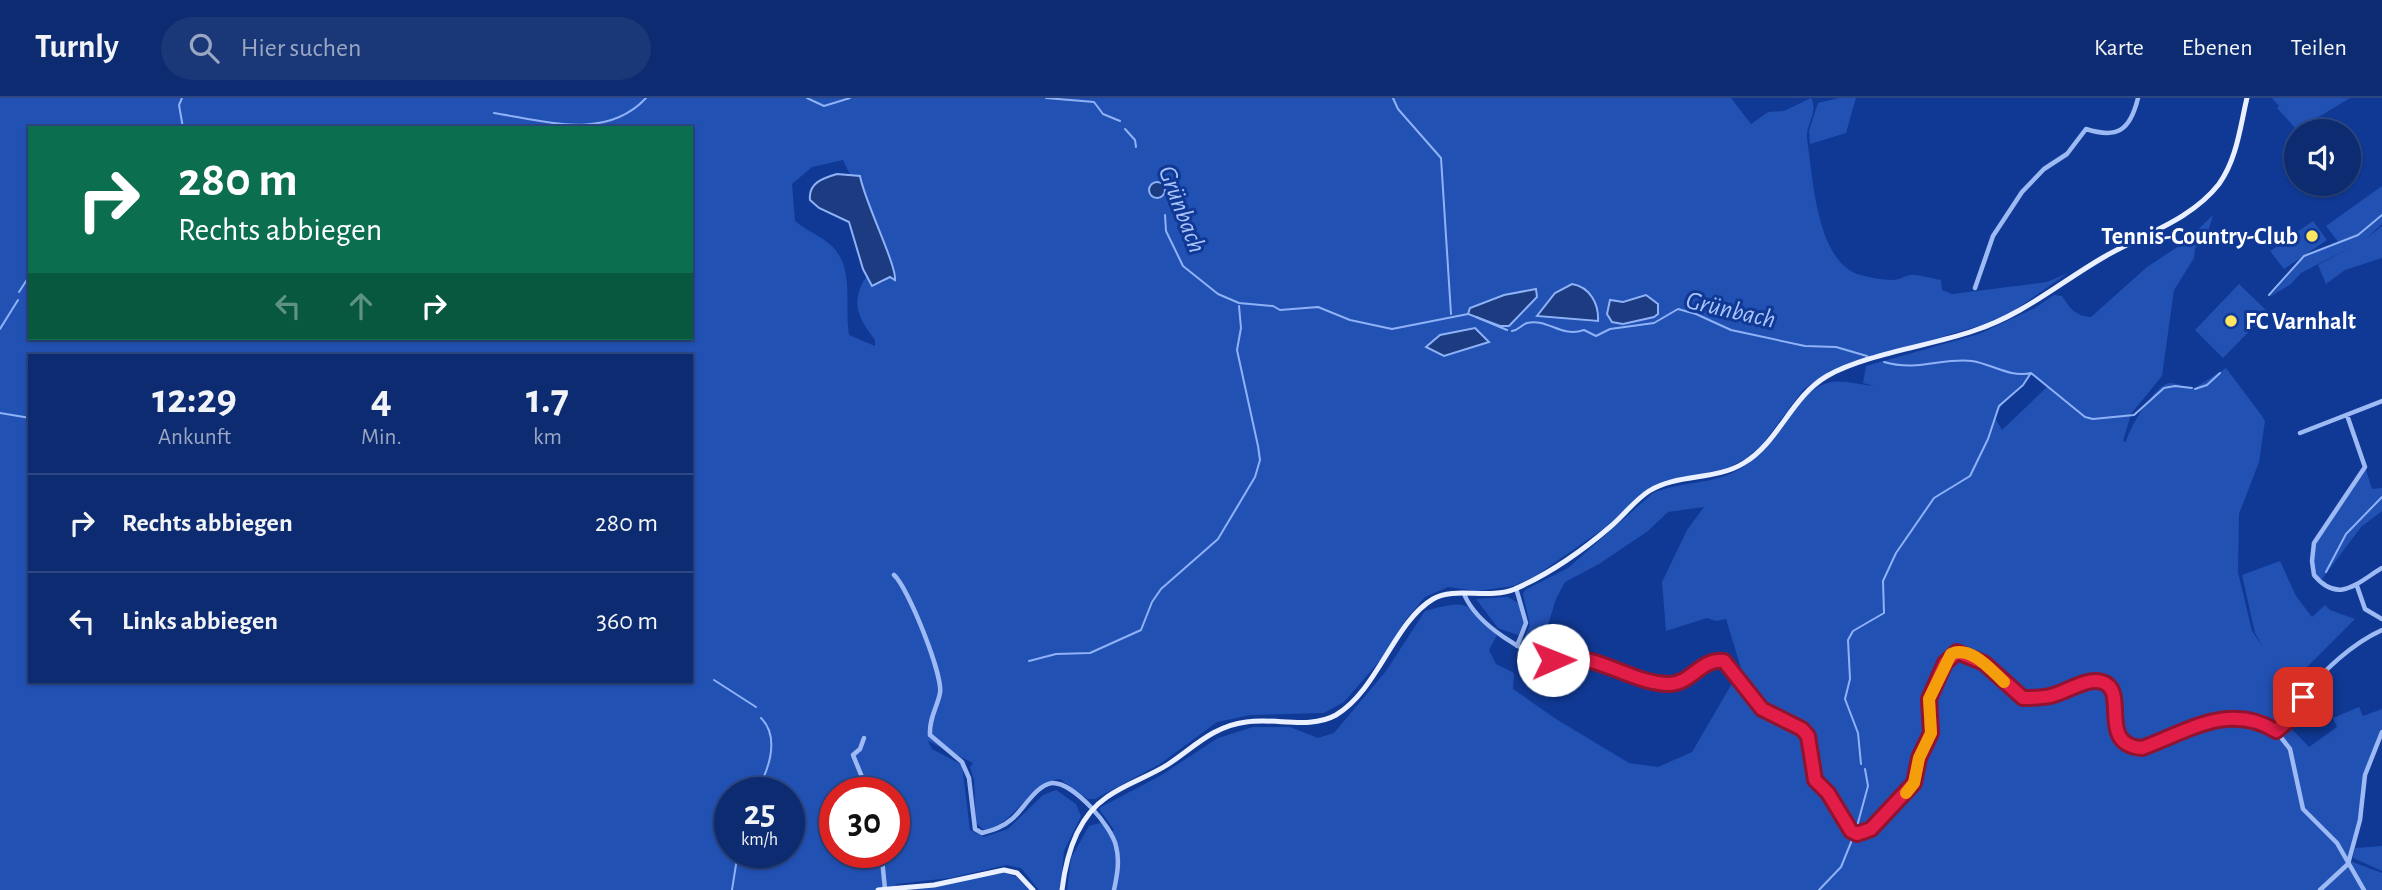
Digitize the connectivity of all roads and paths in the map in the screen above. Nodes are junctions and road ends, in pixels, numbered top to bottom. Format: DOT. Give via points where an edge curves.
graph roads {
  1 [pos="2138,98"];
  2 [pos="2247,98"];
  3 [pos="1975,288"];
  4 [pos="2382,401"];
  5 [pos="2347,415"];
  6 [pos="2300,433"];
  7 [pos="2382,568"];
  8 [pos="894,575"];
  9 [pos="2357,586"];
  10 [pos="1516,588"];
  11 [pos="1464,594"];
  12 [pos="2382,619"];
  13 [pos="2382,630"];
  14 [pos="1517,646"];
  15 [pos="2276,731"];
  16 [pos="2382,732"];
  17 [pos="864,738"];
  18 [pos="862,777"];
  19 [pos="1092,809"];
  20 [pos="2348,864"];
  21 [pos="883,868"];
  22 [pos="878,890"];
  23 [pos="885,890"];
  24 [pos="1032,890"];
  25 [pos="1062,890"];
  26 [pos="1114,890"];
  27 [pos="2320,890"];
  28 [pos="2364,890"];
  1 -- 3 [label="street" via="2125,128 2105,135 2086,129 2067,154 2028,183 1993,236"];
  2 -- 10 [label="main road" via="2225,174 2180,217 2078,272 2009,318 1830,375 1798,400 1763,448 1747,461 1728,471 1649,491 1577,552"];
  4 -- 5 [label="street"];
  5 -- 6 [label="street"];
  5 -- 9 [label="street" via="2365,467 2314,543 2312,561 2320,582 2342,590"];
  7 -- 9 [label="street"];
  8 -- 19 [label="street" via="938,672 940,691 930,735 962,762 969,778 975,830 996,830 1051,783 1065,786"];
  9 -- 12 [label="street" via="2365,609"];
  10 -- 11 [label="main road" via="1493,595"];
  10 -- 14 [label="street" via="1527,624"];
  11 -- 14 [label="street" via="1492,627"];
  11 -- 19 [label="main road" via="1436,597 1415,614 1373,676 1338,714 1308,722 1244,722 1216,730"];
  13 -- 15 [label="street" via="2358,642"];
  14 -- 15 [label="street" via="1553,660 1588,660 1670,684 1683,681 1708,663 1724,661 1762,709 1808,736 1815,780 1857,834 1871,829 1914,783 1931,733 1929,699 1945,663 1957,652 1984,663 2023,698 2051,696 2099,681 2107,684 2113,694 2118,736 2131,747 2142,748 2229,717 2254,718"];
  15 -- 20 [label="street" via="2290,749 2303,809 2330,835"];
  16 -- 20 [label="street" via="2365,775 2360,820"];
  17 -- 18 [label="street" via="853,755"];
  19 -- 25 [label="main road" via="1073,840"];
  19 -- 26 [label="street" via="1117,847"];
  20 -- 27 [label="street"];
  20 -- 28 [label="street"];
  21 -- 23 [label="street"];
  22 -- 23 [label="main road"];
  23 -- 24 [label="main road" via="1004,870 1017,873"];
}
